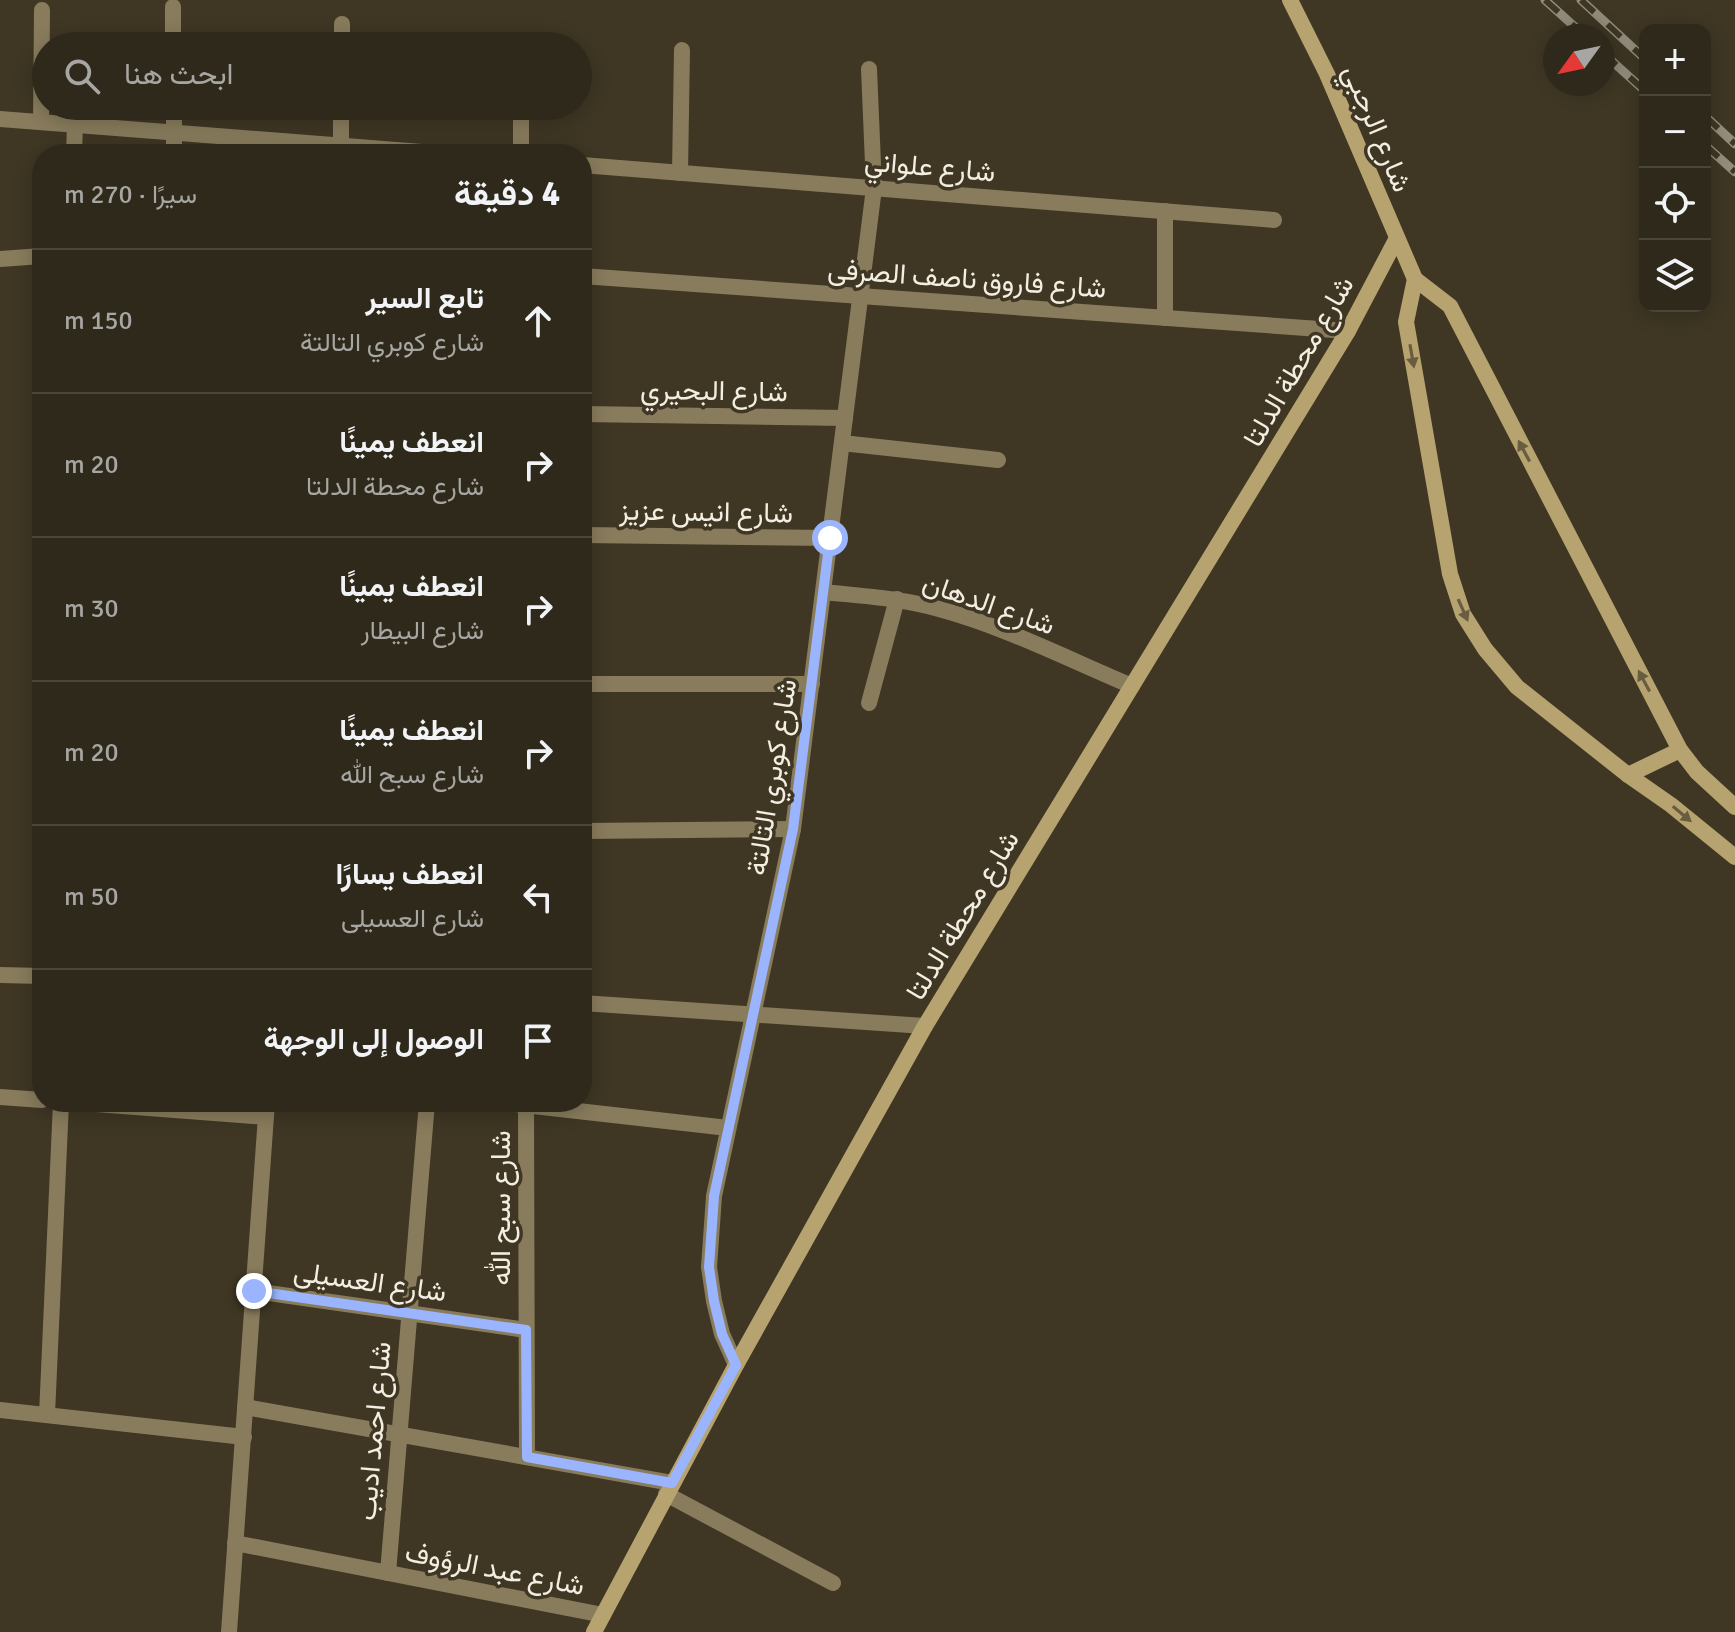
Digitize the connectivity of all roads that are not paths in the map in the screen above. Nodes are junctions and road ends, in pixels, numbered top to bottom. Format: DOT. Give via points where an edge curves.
graph roads {
  1 [pos="1290,0"];
  2 [pos="173,7"];
  3 [pos="42,10"];
  4 [pos="342,24"];
  5 [pos="42,32"];
  6 [pos="173,32"];
  7 [pos="342,32"];
  8 [pos="682,50"];
  9 [pos="869,69"];
  10 [pos="0,119"];
  11 [pos="174,120"];
  12 [pos="341,120"];
  13 [pos="521,120"];
  14 [pos="41,122"];
  15 [pos="75,124"];
  16 [pos="174,132"];
  17 [pos="74,144"];
  18 [pos="174,144"];
  19 [pos="328,144"];
  20 [pos="341,144"];
  21 [pos="521,144"];
  22 [pos="592,166"];
  23 [pos="680,173"];
  24 [pos="874,188"];
  25 [pos="1165,211"];
  26 [pos="1274,220"];
  27 [pos="1397,238"];
  28 [pos="32,257"];
  29 [pos="0,259"];
  30 [pos="592,277"];
  31 [pos="1415,279"];
  32 [pos="860,296"];
  33 [pos="1165,318"];
  34 [pos="1348,331"];
  35 [pos="592,414"];
  36 [pos="845,418"];
  37 [pos="842,443"];
  38 [pos="998,460"];
  39 [pos="592,535"];
  40 [pos="830,538"];
  41 [pos="824,592"];
  42 [pos="897,599"];
  43 [pos="592,684"];
  44 [pos="812,684"];
  45 [pos="1132,686"];
  46 [pos="869,703"];
  47 [pos="1680,750"];
  48 [pos="1628,775"];
  49 [pos="1735,807"];
  50 [pos="793,829"];
  51 [pos="592,831"];
  52 [pos="1735,857"];
  53 [pos="0,975"];
  54 [pos="32,976"];
  55 [pos="592,1004"];
  56 [pos="753,1015"];
  57 [pos="925,1026"];
  58 [pos="0,1097"];
  59 [pos="32,1099"];
  60 [pos="61,1112"];
  61 [pos="266,1112"];
  62 [pos="426,1112"];
  63 [pos="526,1112"];
  64 [pos="592,1112"];
  65 [pos="728,1128"];
  66 [pos="254,1291"];
  67 [pos="409,1313"];
  68 [pos="526,1330"];
  69 [pos="736,1365"];
  70 [pos="245,1407"];
  71 [pos="0,1410"];
  72 [pos="47,1415"];
  73 [pos="399,1434"];
  74 [pos="244,1437"];
  75 [pos="527,1457"];
  76 [pos="669,1489"];
  77 [pos="235,1543"];
  78 [pos="388,1573"];
  79 [pos="833,1583"];
  80 [pos="603,1615"];
  81 [pos="229,1632"];
  82 [pos="594,1632"];
  1 -- 27 [label="main road, شارع الرجبي"];
  2 -- 6 [label="street"];
  3 -- 5 [label="street"];
  4 -- 7 [label="street"];
  8 -- 23 [label="street"];
  9 -- 24 [label="street, شارع كوبري التالتة"];
  10 -- 14 [label="street"];
  11 -- 16 [label="street"];
  12 -- 20 [label="street"];
  13 -- 21 [label="street"];
  14 -- 15 [label="street"];
  15 -- 16 [label="street"];
  15 -- 17 [label="street"];
  16 -- 18 [label="street"];
  16 -- 19 [label="street"];
  22 -- 23 [label="street, شارع علواني"];
  23 -- 24 [label="street, شارع علواني"];
  24 -- 25 [label="street, شارع علواني"];
  24 -- 32 [label="street, شارع كوبري التالتة"];
  25 -- 26 [label="street, شارع علواني"];
  25 -- 33 [label="street"];
  27 -- 31 [label="main road, شارع الرجبي"];
  27 -- 34 [label="main road, شارع محطة الدلتا"];
  28 -- 29 [label="street"];
  30 -- 32 [label="street, شارع فاروق ناصف الصرفى"];
  47 -- 31 [label="main road, one-way" via="1450,306"];
  31 -- 48 [label="main road, one-way" via="1406,322 1450,574 1463,614 1517,687"];
  32 -- 33 [label="street, شارع فاروق ناصف الصرفى"];
  32 -- 36 [label="street, شارع كوبري التالتة"];
  33 -- 34 [label="street, شارع فاروق ناصف الصرفى"];
  34 -- 45 [label="main road, شارع محطة الدلتا"];
  35 -- 36 [label="street, شارع البحيري"];
  36 -- 37 [label="street, شارع كوبري التالتة"];
  37 -- 38 [label="street"];
  37 -- 40 [label="street, شارع كوبري التالتة"];
  39 -- 40 [label="street, شارع انيس عزيز"];
  40 -- 41 [label="street, شارع كوبري التالتة"];
  41 -- 42 [label="street, شارع الدهان"];
  41 -- 44 [label="street, شارع كوبري التالتة"];
  42 -- 45 [label="street, شارع الدهان" via="977,620"];
  42 -- 46 [label="street"];
  43 -- 44 [label="street"];
  44 -- 50 [label="street, شارع كوبري التالتة"];
  45 -- 57 [label="main road, شارع محطة الدلتا"];
  47 -- 48 [label="main road"];
  47 -- 49 [label="main road"];
  48 -- 52 [label="main road, one-way"];
  50 -- 51 [label="street"];
  50 -- 56 [label="street, شارع كوبري التالتة"];
  53 -- 54 [label="street"];
  55 -- 56 [label="street"];
  56 -- 57 [label="street"];
  56 -- 65 [label="street, شارع كوبري التالتة"];
  57 -- 69 [label="main road, شارع محطة الدلتا"];
  58 -- 59 [label="street"];
  60 -- 72 [label="street"];
  61 -- 66 [label="street"];
  62 -- 67 [label="street, شارع احمد اديب"];
  63 -- 68 [label="street, شارع سبح الله"];
  64 -- 65 [label="street"];
  65 -- 69 [label="street, شارع كوبري التالتة" via="714,1196 709,1267 722,1334"];
  66 -- 67 [label="street, شارع العسيلى"];
  66 -- 70 [label="street"];
  67 -- 68 [label="street, شارع العسيلى"];
  67 -- 73 [label="street, شارع احمد اديب"];
  68 -- 75 [label="street, شارع سبح الله"];
  69 -- 76 [label="main road, شارع محطة الدلتا"];
  70 -- 73 [label="street"];
  70 -- 74 [label="street"];
  71 -- 72 [label="street"];
  72 -- 74 [label="street"];
  73 -- 75 [label="street"];
  73 -- 78 [label="street, شارع احمد اديب"];
  74 -- 77 [label="street"];
  75 -- 76 [label="street"];
  76 -- 79 [label="street"];
  76 -- 80 [label="main road, شارع محطة الدلتا"];
  77 -- 78 [label="street, شارع عبد الرؤوف"];
  77 -- 81 [label="street"];
  78 -- 80 [label="street, شارع عبد الرؤوف"];
  80 -- 82 [label="main road, شارع محطة الدلتا"];
}
